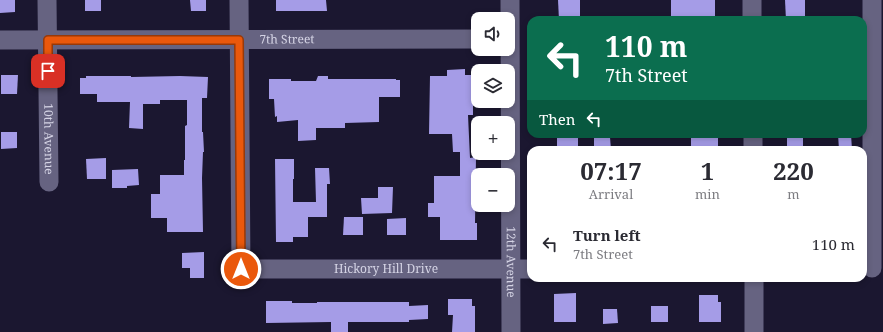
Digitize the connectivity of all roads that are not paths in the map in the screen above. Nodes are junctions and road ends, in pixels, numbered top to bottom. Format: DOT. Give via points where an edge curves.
graph roads {
  1 [pos="48,0"];
  2 [pos="239,0"];
  3 [pos="510,0"];
  4 [pos="752,0"];
  5 [pos="872,0"];
  6 [pos="510,12"];
  7 [pos="752,16"];
  8 [pos="471,39"];
  9 [pos="0,40"];
  10 [pos="48,40"];
  11 [pos="239,40"];
  12 [pos="509,56"];
  13 [pos="49,182"];
  14 [pos="873,268"];
  15 [pos="511,269"];
  16 [pos="527,269"];
  17 [pos="754,282"];
  18 [pos="511,332"];
  19 [pos="754,332"];
  1 -- 10 [label="street, 10th Avenue"];
  2 -- 11 [label="street"];
  3 -- 6 [label="street, 12th Avenue"];
  4 -- 7 [label="street"];
  5 -- 14 [label="street"];
  8 -- 11 [label="street, 7th Street"];
  9 -- 10 [label="street, 7th Street"];
  10 -- 11 [label="street, 7th Street"];
  10 -- 13 [label="street, 10th Avenue"];
  11 -- 15 [label="street, Hickory Hill Drive" via="241,269"];
  12 -- 15 [label="street, 12th Avenue"];
  15 -- 16 [label="street, Hickory Hill Drive"];
  15 -- 18 [label="street, 12th Avenue"];
  17 -- 19 [label="street"];
}
